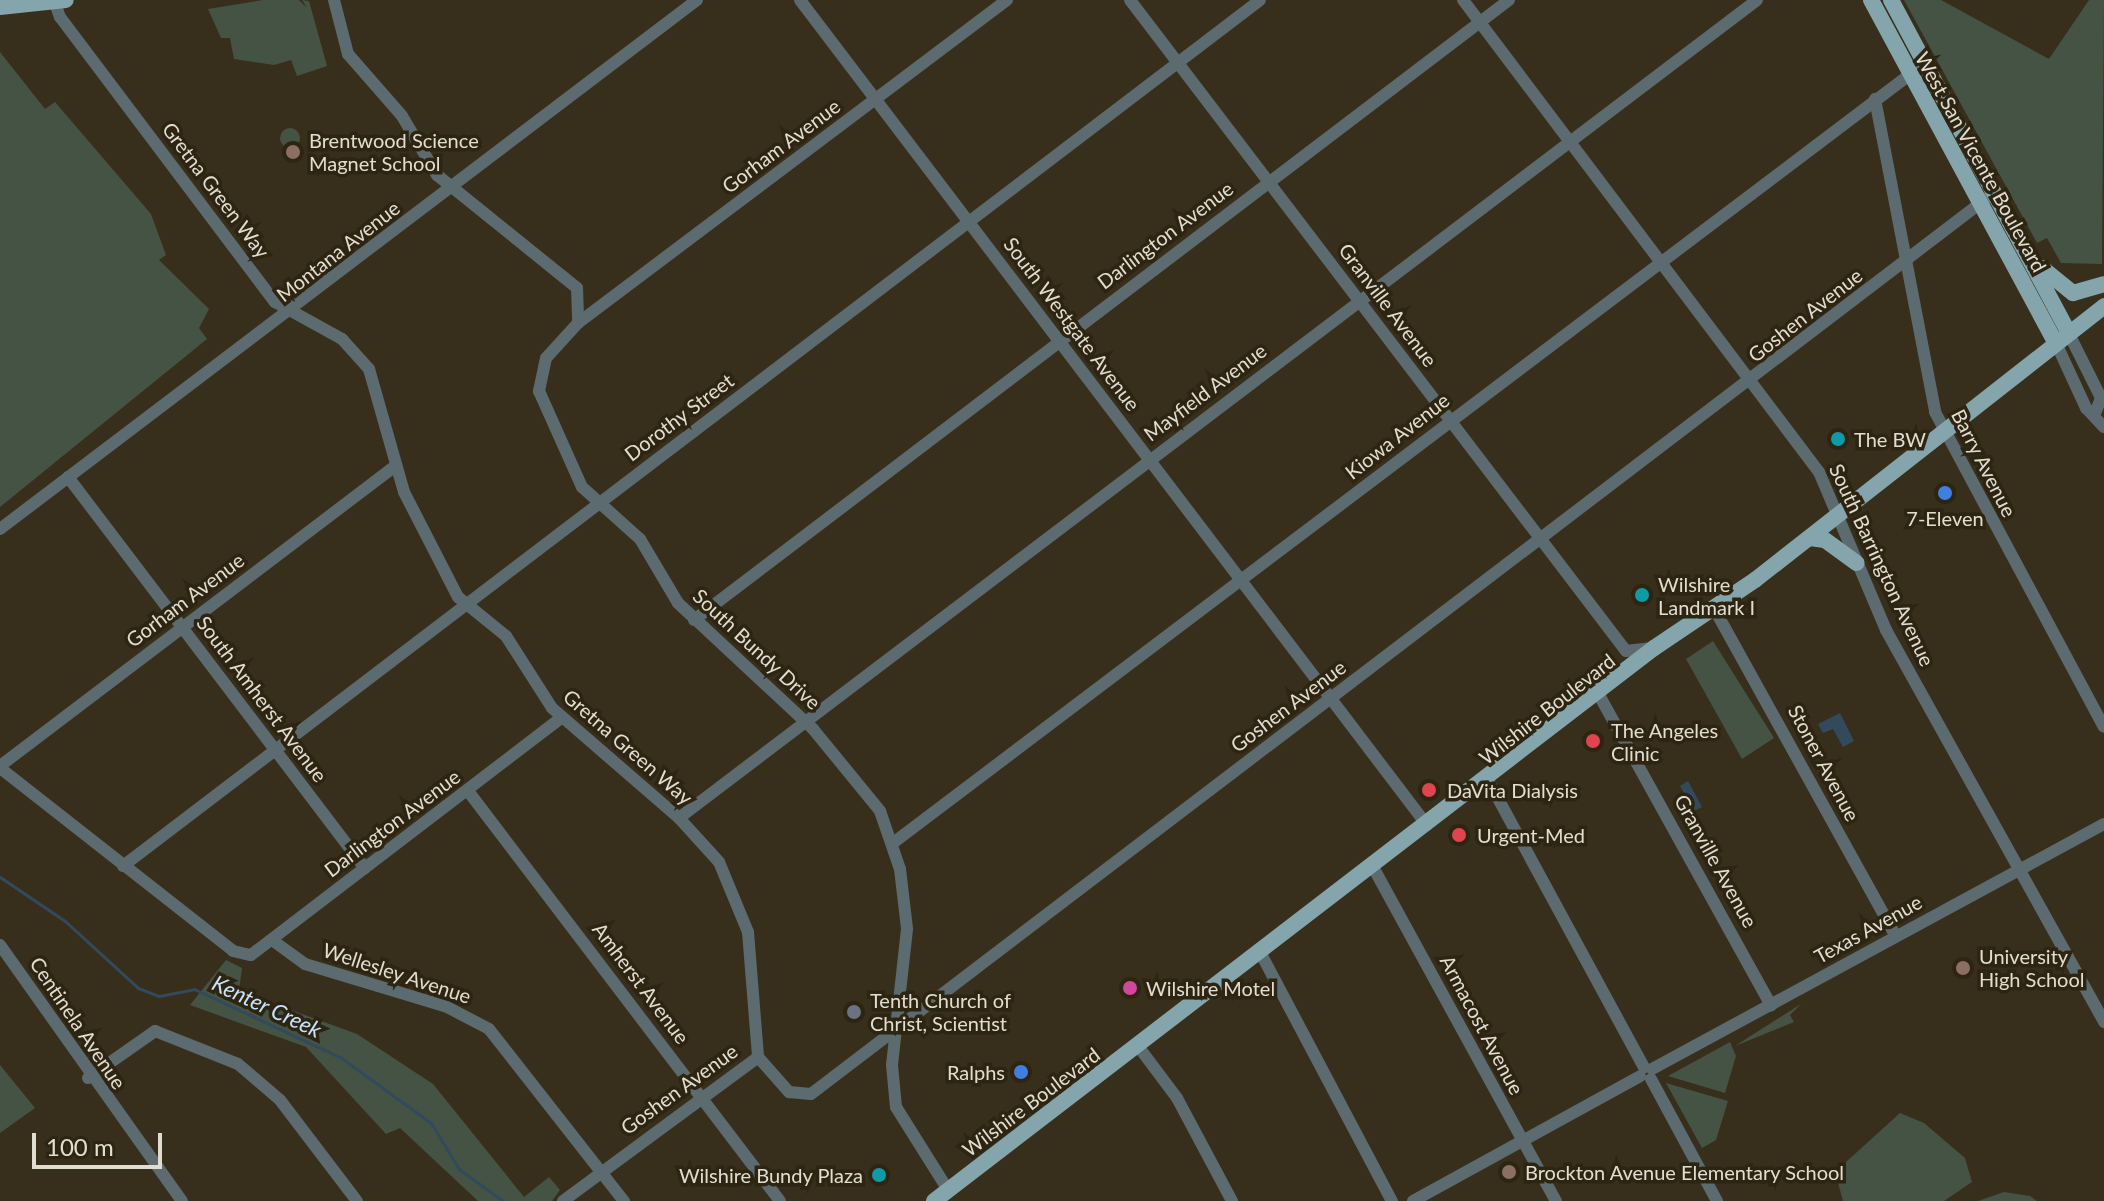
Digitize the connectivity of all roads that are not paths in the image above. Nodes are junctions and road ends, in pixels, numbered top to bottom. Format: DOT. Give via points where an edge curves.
graph roads {
  1 [pos="54,0"];
  2 [pos="66,0"];
  3 [pos="334,0"];
  4 [pos="697,0"];
  5 [pos="800,0"];
  6 [pos="1007,0"];
  7 [pos="1130,0"];
  8 [pos="1260,0"];
  9 [pos="1463,0"];
  10 [pos="1509,0"];
  11 [pos="1757,0"];
  12 [pos="1871,0"];
  13 [pos="1891,0"];
  14 [pos="0,7"];
  15 [pos="1480,23"];
  16 [pos="1177,62"];
  17 [pos="1926,63"];
  18 [pos="1909,74"];
  19 [pos="876,99"];
  20 [pos="1875,99"];
  21 [pos="1570,142"];
  22 [pos="1269,182"];
  23 [pos="1989,184"];
  24 [pos="451,189"];
  25 [pos="1981,205"];
  26 [pos="2005,213"];
  27 [pos="970,223"];
  28 [pos="1908,261"];
  29 [pos="1661,262"];
  30 [pos="2104,284"];
  31 [pos="1359,300"];
  32 [pos="2104,306"];
  33 [pos="290,314"];
  34 [pos="578,323"];
  35 [pos="2062,339"];
  36 [pos="1059,340"];
  37 [pos="1751,381"];
  38 [pos="2096,411"];
  39 [pos="1450,419"];
  40 [pos="2104,427"];
  41 [pos="1943,432"];
  42 [pos="1149,460"];
  43 [pos="395,466"];
  44 [pos="68,477"];
  45 [pos="595,505"];
  46 [pos="1839,515"];
  47 [pos="0,529"];
  48 [pos="1810,538"];
  49 [pos="1540,539"];
  50 [pos="1857,563"];
  51 [pos="1242,580"];
  52 [pos="466,604"];
  53 [pos="1715,610"];
  54 [pos="694,620"];
  55 [pos="182,627"];
  56 [pos="1654,648"];
  57 [pos="1599,695"];
  58 [pos="1332,699"];
  59 [pos="561,718"];
  60 [pos="805,722"];
  61 [pos="2104,727"];
  62 [pos="275,749"];
  63 [pos="0,767"];
  64 [pos="1488,780"];
  65 [pos="468,791"];
  66 [pos="679,818"];
  67 [pos="2104,824"];
  68 [pos="1427,825"];
  69 [pos="893,843"];
  70 [pos="123,866"];
  71 [pos="1373,867"];
  72 [pos="365,868"];
  73 [pos="2019,870"];
  74 [pos="1896,936"];
  75 [pos="272,940"];
  76 [pos="0,945"];
  77 [pos="1260,952"];
  78 [pos="1771,1005"];
  79 [pos="2104,1022"];
  80 [pos="898,1028"];
  81 [pos="1138,1046"];
  82 [pos="758,1057"];
  83 [pos="1647,1073"];
  84 [pos="88,1078"];
  85 [pos="700,1096"];
  86 [pos="1522,1141"];
  87 [pos="602,1171"];
  88 [pos="952,1196"];
  89 [pos="182,1201"];
  90 [pos="357,1201"];
  91 [pos="563,1201"];
  92 [pos="624,1201"];
  93 [pos="780,1201"];
  94 [pos="934,1201"];
  95 [pos="1232,1201"];
  96 [pos="1392,1201"];
  97 [pos="1413,1201"];
  98 [pos="1556,1201"];
  99 [pos="1717,1201"];
  1 -- 2 [label="main road"];
  1 -- 14 [label="main road"];
  1 -- 33 [label="street, Gretna Green Way"];
  3 -- 24 [label="street" via="348,54 402,116"];
  4 -- 24 [label="street, Montana Avenue"];
  5 -- 19 [label="street, South Westgate Avenue"];
  6 -- 19 [label="street, Gorham Avenue"];
  7 -- 16 [label="street, Granville Avenue"];
  8 -- 16 [label="street, Dorothy Street"];
  9 -- 15 [label="street, South Barrington Avenue"];
  10 -- 15 [label="street, Darlington Avenue"];
  11 -- 21 [label="street, Mayfield Avenue"];
  12 -- 18 [label="main road, West San Vicente Boulevard"];
  13 -- 17 [label="main road, West San Vicente Boulevard"];
  15 -- 21 [label="street, South Barrington Avenue"];
  15 -- 22 [label="street, Darlington Avenue"];
  16 -- 22 [label="street, Granville Avenue"];
  16 -- 27 [label="street, Dorothy Street"];
  17 -- 18 [label="street, Kiowa Avenue"];
  17 -- 23 [label="main road, West San Vicente Boulevard"];
  18 -- 20 [label="street, Kiowa Avenue"];
  18 -- 25 [label="main road, West San Vicente Boulevard"];
  19 -- 27 [label="street, South Westgate Avenue"];
  19 -- 34 [label="street, Gorham Avenue"];
  20 -- 28 [label="street, Barry Avenue"];
  20 -- 29 [label="street, Kiowa Avenue"];
  21 -- 29 [label="street, South Barrington Avenue"];
  21 -- 31 [label="street, Mayfield Avenue"];
  22 -- 31 [label="street, Granville Avenue"];
  22 -- 36 [label="street, Darlington Avenue"];
  23 -- 25 [label="street"];
  23 -- 26 [label="main road, West San Vicente Boulevard"];
  24 -- 33 [label="street, Montana Avenue"];
  24 -- 34 [label="street" via="568,277 581,305"];
  25 -- 28 [label="street, Goshen Avenue"];
  25 -- 35 [label="main road, West San Vicente Boulevard"];
  26 -- 30 [label="main road" via="2053,283 2082,293"];
  26 -- 35 [label="main road, West San Vicente Boulevard"];
  27 -- 36 [label="street, South Westgate Avenue"];
  27 -- 45 [label="street, Dorothy Street"];
  28 -- 37 [label="street, Goshen Avenue"];
  28 -- 41 [label="street, Barry Avenue"];
  29 -- 37 [label="street, South Barrington Avenue"];
  29 -- 39 [label="street, Kiowa Avenue"];
  31 -- 39 [label="street, Granville Avenue"];
  31 -- 42 [label="street, Mayfield Avenue"];
  32 -- 35 [label="main road, Wilshire Boulevard"];
  33 -- 43 [label="street, Gretna Green Way" via="342,339 362,359 379,392"];
  33 -- 44 [label="street, Montana Avenue"];
  34 -- 45 [label="street, South Bundy Drive" via="546,358 539,391 545,415"];
  35 -- 38 [label="street" via="2086,408"];
  35 -- 38 [label="street" via="2101,398"];
  35 -- 41 [label="main road, Wilshire Boulevard"];
  36 -- 42 [label="street, South Westgate Avenue"];
  36 -- 54 [label="street, Darlington Avenue"];
  37 -- 46 [label="street, South Barrington Avenue" via="1819,472"];
  37 -- 49 [label="street, Goshen Avenue"];
  38 -- 40 [label="street"];
  39 -- 49 [label="street, Granville Avenue"];
  39 -- 51 [label="street, Kiowa Avenue"];
  41 -- 46 [label="main road, Wilshire Boulevard"];
  41 -- 61 [label="street, Barry Avenue"];
  42 -- 51 [label="street, South Westgate Avenue"];
  42 -- 60 [label="street, Mayfield Avenue"];
  43 -- 52 [label="street, Gretna Green Way"];
  43 -- 55 [label="street, Gorham Avenue"];
  44 -- 47 [label="street, Montana Avenue"];
  44 -- 55 [label="street, South Amherst Avenue"];
  45 -- 52 [label="street, Dorothy Street"];
  45 -- 54 [label="street, South Bundy Drive" via="640,539"];
  46 -- 48 [label="main road, Wilshire Boulevard"];
  46 -- 50 [label="street, South Barrington Avenue"];
  48 -- 50 [label="main road" via="1825,540"];
  48 -- 53 [label="main road, Wilshire Boulevard"];
  49 -- 56 [label="street, Granville Avenue" via="1626,651"];
  49 -- 58 [label="street, Goshen Avenue"];
  50 -- 73 [label="street, South Barrington Avenue"];
  51 -- 58 [label="street, South Westgate Avenue"];
  51 -- 69 [label="street, Kiowa Avenue"];
  52 -- 59 [label="street, Gretna Green Way" via="506,636"];
  52 -- 62 [label="street, Dorothy Street"];
  53 -- 56 [label="main road, Wilshire Boulevard"];
  53 -- 74 [label="street, Stoner Avenue"];
  54 -- 60 [label="street, South Bundy Drive"];
  55 -- 62 [label="street, South Amherst Avenue"];
  55 -- 63 [label="street, Gorham Avenue"];
  56 -- 57 [label="main road, Wilshire Boulevard"];
  57 -- 64 [label="main road, Wilshire Boulevard"];
  57 -- 78 [label="street, Granville Avenue"];
  58 -- 68 [label="street, South Westgate Avenue"];
  58 -- 80 [label="street, Goshen Avenue"];
  59 -- 65 [label="street, Darlington Avenue"];
  59 -- 66 [label="street, Gretna Green Way"];
  60 -- 66 [label="street, Mayfield Avenue"];
  60 -- 69 [label="street, South Bundy Drive" via="863,784"];
  62 -- 70 [label="street, Dorothy Street"];
  62 -- 72 [label="street, South Amherst Avenue"];
  63 -- 70 [label="street"];
  64 -- 68 [label="main road, Wilshire Boulevard"];
  64 -- 83 [label="street"];
  65 -- 72 [label="street, Darlington Avenue"];
  65 -- 85 [label="street, Amherst Avenue"];
  66 -- 82 [label="street, Gretna Green Way" via="719,862 739,899 756,986"];
  67 -- 73 [label="street, Texas Avenue"];
  68 -- 71 [label="main road, Wilshire Boulevard"];
  69 -- 80 [label="street, South Bundy Drive" via="907,929"];
  70 -- 75 [label="street, Darlington Avenue" via="244,956"];
  71 -- 77 [label="main road, Wilshire Boulevard"];
  71 -- 86 [label="street, Armacost Avenue"];
  72 -- 75 [label="street, Darlington Avenue"];
  73 -- 74 [label="street, Texas Avenue"];
  73 -- 79 [label="street, South Barrington Avenue"];
  74 -- 78 [label="street, Texas Avenue"];
  75 -- 87 [label="street, Wellesley Avenue" via="305,964 476,1021 501,1040"];
  76 -- 84 [label="street, Centinela Avenue"];
  77 -- 81 [label="main road, Wilshire Boulevard"];
  77 -- 96 [label="street"];
  78 -- 83 [label="street, Texas Avenue"];
  80 -- 82 [label="street, Goshen Avenue" via="806,1096 789,1092"];
  80 -- 88 [label="street, South Bundy Drive" via="896,1107"];
  81 -- 88 [label="main road, Wilshire Boulevard"];
  81 -- 95 [label="street" via="1177,1098"];
  82 -- 85 [label="street, Goshen Avenue"];
  83 -- 86 [label="street, Texas Avenue"];
  83 -- 99 [label="street"];
  84 -- 89 [label="street, Centinela Avenue"];
  84 -- 90 [label="street" via="155,1031 262,1080"];
  85 -- 87 [label="street, Goshen Avenue"];
  85 -- 93 [label="street, Amherst Avenue"];
  86 -- 97 [label="street, Texas Avenue"];
  86 -- 98 [label="street, Armacost Avenue"];
  87 -- 91 [label="street, Goshen Avenue"];
  87 -- 92 [label="street, Wellesley Avenue"];
  88 -- 94 [label="main road, Wilshire Boulevard"];
}
